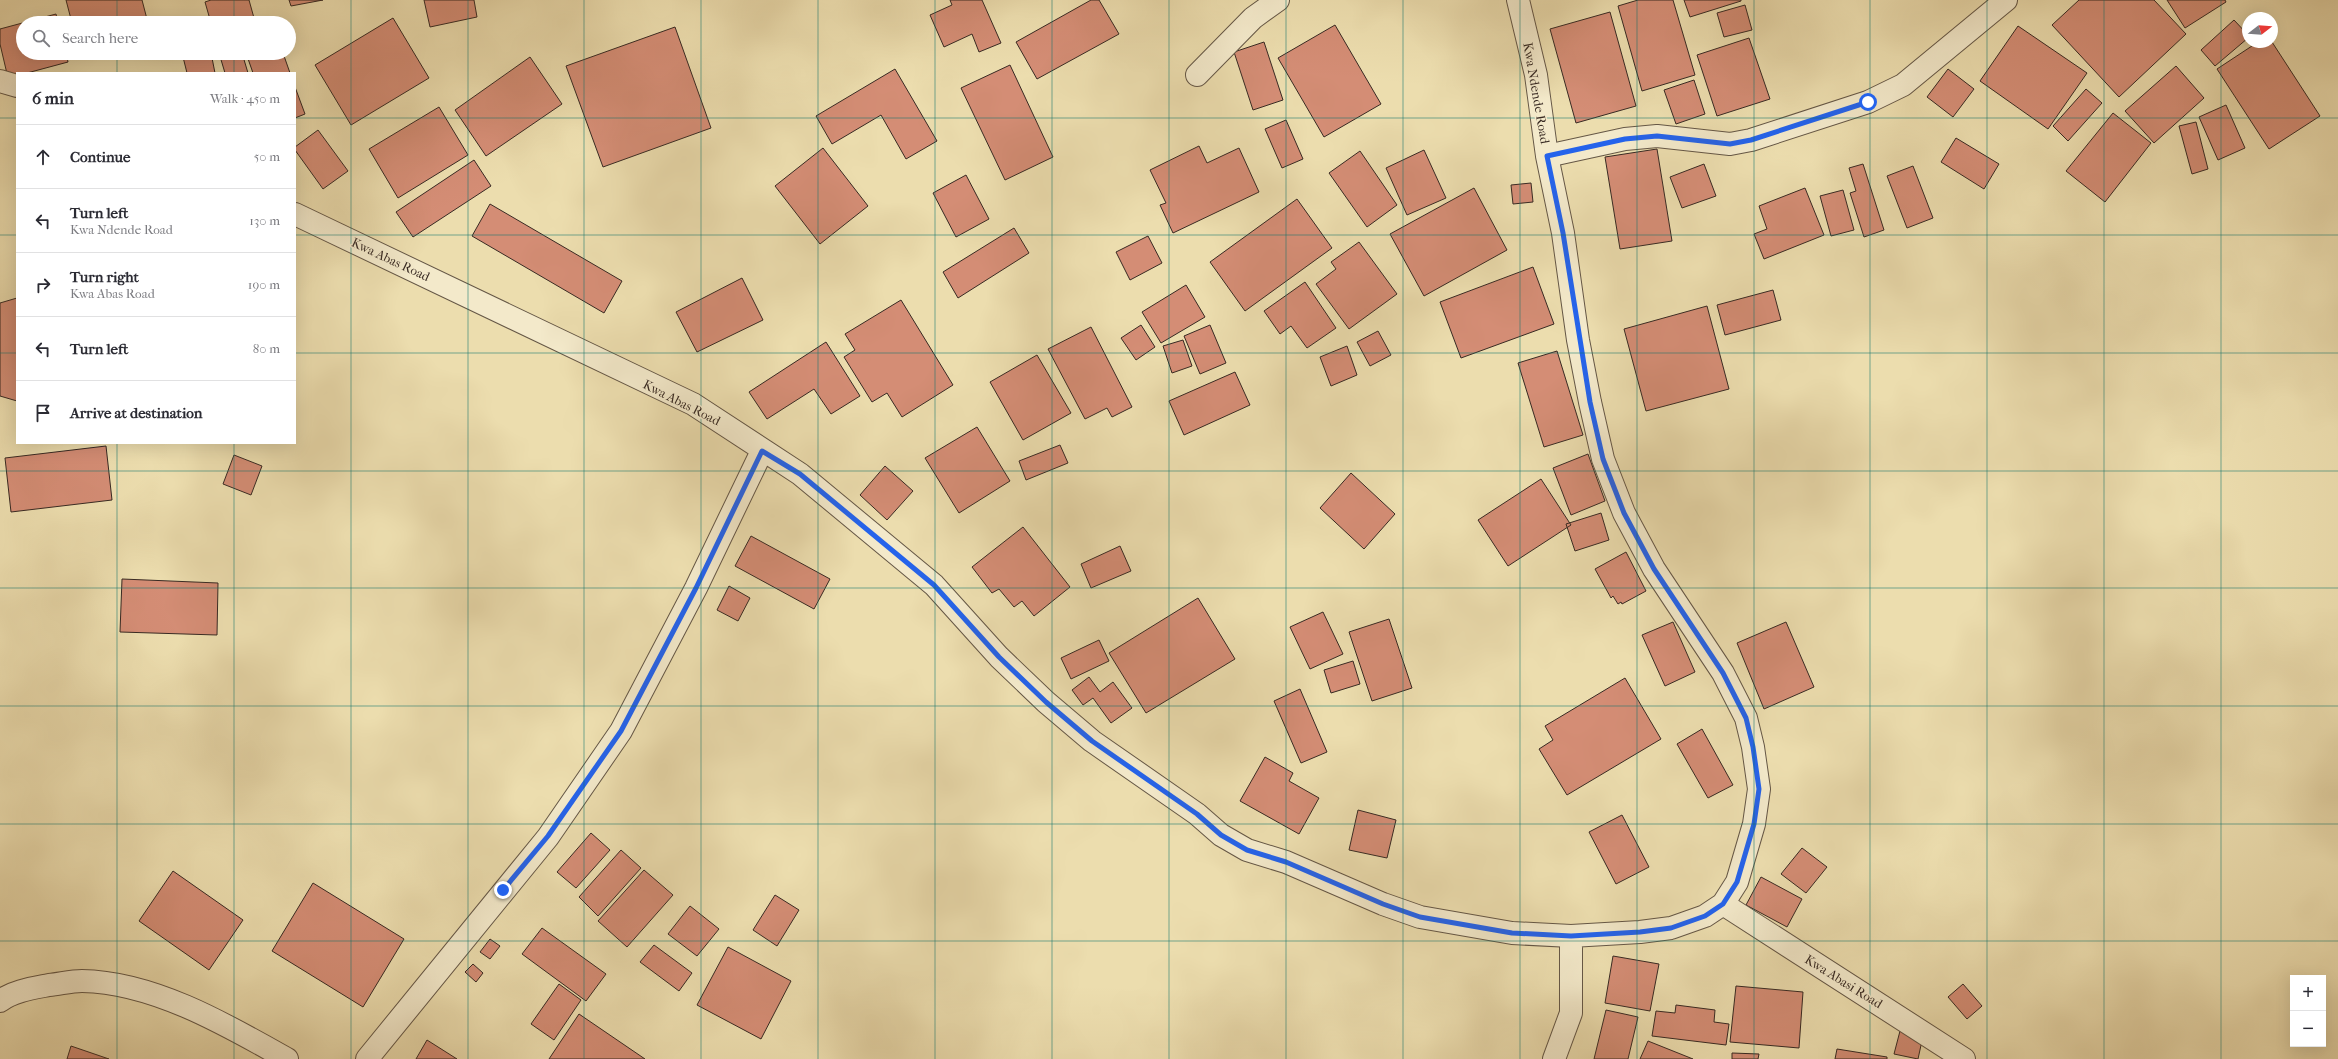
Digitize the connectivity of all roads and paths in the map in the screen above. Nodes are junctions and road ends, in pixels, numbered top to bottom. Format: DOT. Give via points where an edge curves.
graph roads {
  1 [pos="1278,0"];
  2 [pos="1518,0"];
  3 [pos="2006,0"];
  4 [pos="1197,75"];
  5 [pos="0,81"];
  6 [pos="16,86"];
  7 [pos="1547,156"];
  8 [pos="296,214"];
  9 [pos="762,451"];
  10 [pos="1723,904"];
  11 [pos="1571,936"];
  12 [pos="0,1000"];
  13 [pos="287,1059"];
  14 [pos="367,1059"];
  15 [pos="1554,1059"];
  16 [pos="1964,1059"];
  1 -- 4 [label="street" via="1253,18"];
  2 -- 7 [label="street, Kwa Ndende Road" via="1536,75"];
  3 -- 7 [label="street" via="1903,85 1868,102 1751,140 1730,144 1657,136 1625,139"];
  5 -- 6 [label="street"];
  7 -- 10 [label="street, Kwa Ndende Road" via="1563,233 1590,402 1603,459 1624,513 1654,569 1723,673 1746,718 1753,747 1759,789 1754,824 1737,882"];
  8 -- 9 [label="street, Kwa Abas Road" via="693,404"];
  9 -- 11 [label="street, Kwa Abas Road" via="800,474 934,585 999,657 1092,741 1197,814 1221,835 1247,850 1286,862 1383,904 1420,917 1512,933"];
  9 -- 14 [label="street" via="696,588 621,731 548,836"];
  10 -- 11 [label="street, Kwa Abas Road" via="1705,916 1671,928"];
  10 -- 16 [label="street, Kwa Abasi Road"];
  11 -- 15 [label="street" via="1571,1013"];
  12 -- 13 [label="street" via="33,988 81,981 122,985 172,1002 239,1032"];
}
